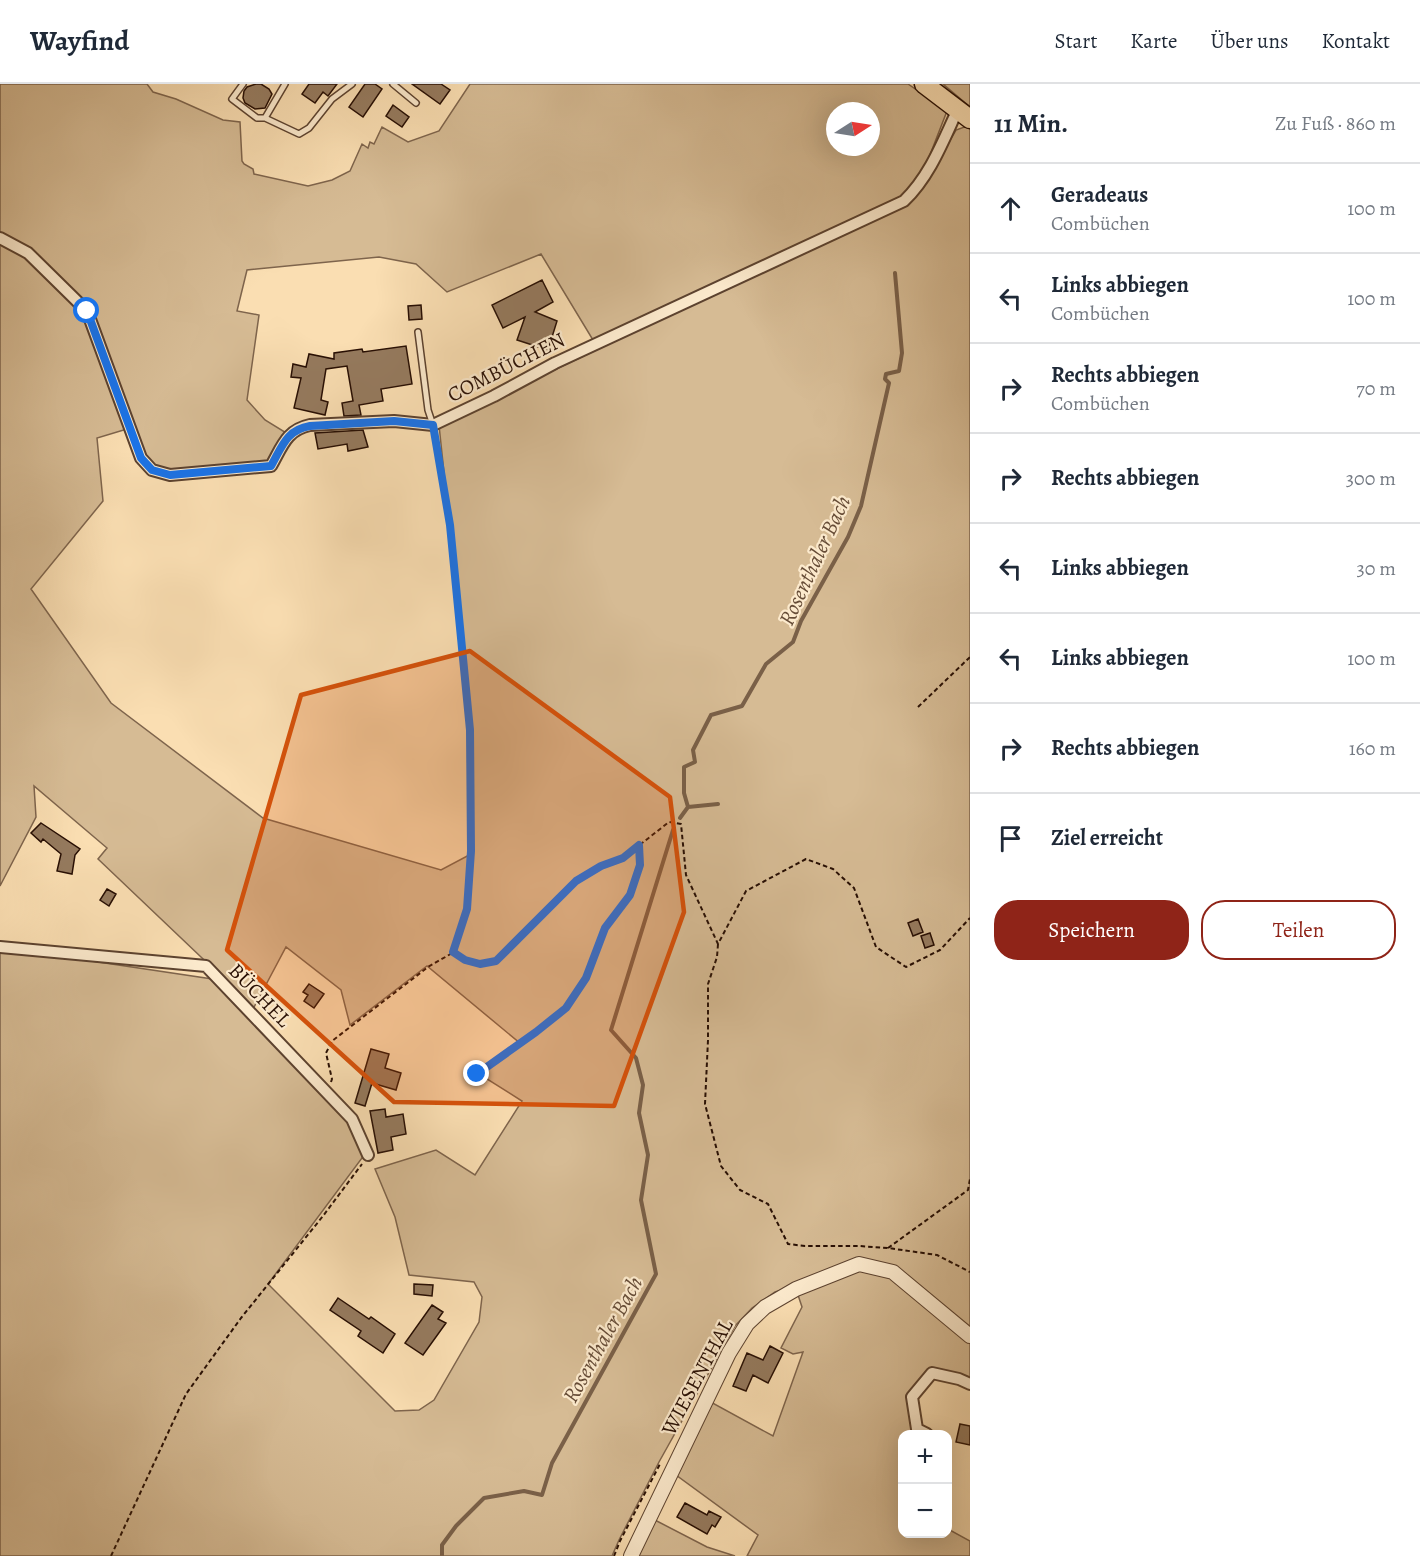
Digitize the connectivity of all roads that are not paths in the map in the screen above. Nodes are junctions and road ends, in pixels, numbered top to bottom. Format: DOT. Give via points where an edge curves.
graph roads {
  1 [pos="243,84"];
  2 [pos="285,84"];
  3 [pos="352,84"];
  4 [pos="393,84"];
  5 [pos="924,84"];
  6 [pos="416,103"];
  7 [pos="964,114"];
  8 [pos="265,118"];
  9 [pos="0,238"];
  10 [pos="418,332"];
  11 [pos="433,425"];
  12 [pos="0,947"];
  13 [pos="368,1155"];
  14 [pos="970,1336"];
  15 [pos="970,1384"];
  16 [pos="919,1430"];
  17 [pos="631,1556"];
  1 -- 8 [label="lane" via="232,99 257,118"];
  2 -- 8 [label="lane"];
  3 -- 8 [label="lane" via="299,134"];
  4 -- 6 [label="lane"];
  5 -- 7 [label="main road"];
  7 -- 11 [label="street, COMBÜCHEN" via="925,178 904,201 555,363"];
  9 -- 11 [label="street, COMBÜCHEN" via="28,253 87,311 141,458 152,470 170,475 271,466 289,436 310,426 394,421"];
  10 -- 11 [label="lane"];
  12 -- 13 [label="street, BÜCHEL" via="206,966 352,1119"];
  14 -- 17 [label="street, WIESENTHAL" via="892,1272 859,1264 796,1289 765,1307 747,1324 729,1353"];
  15 -- 16 [label="street" via="932,1373 912,1397"];
}
